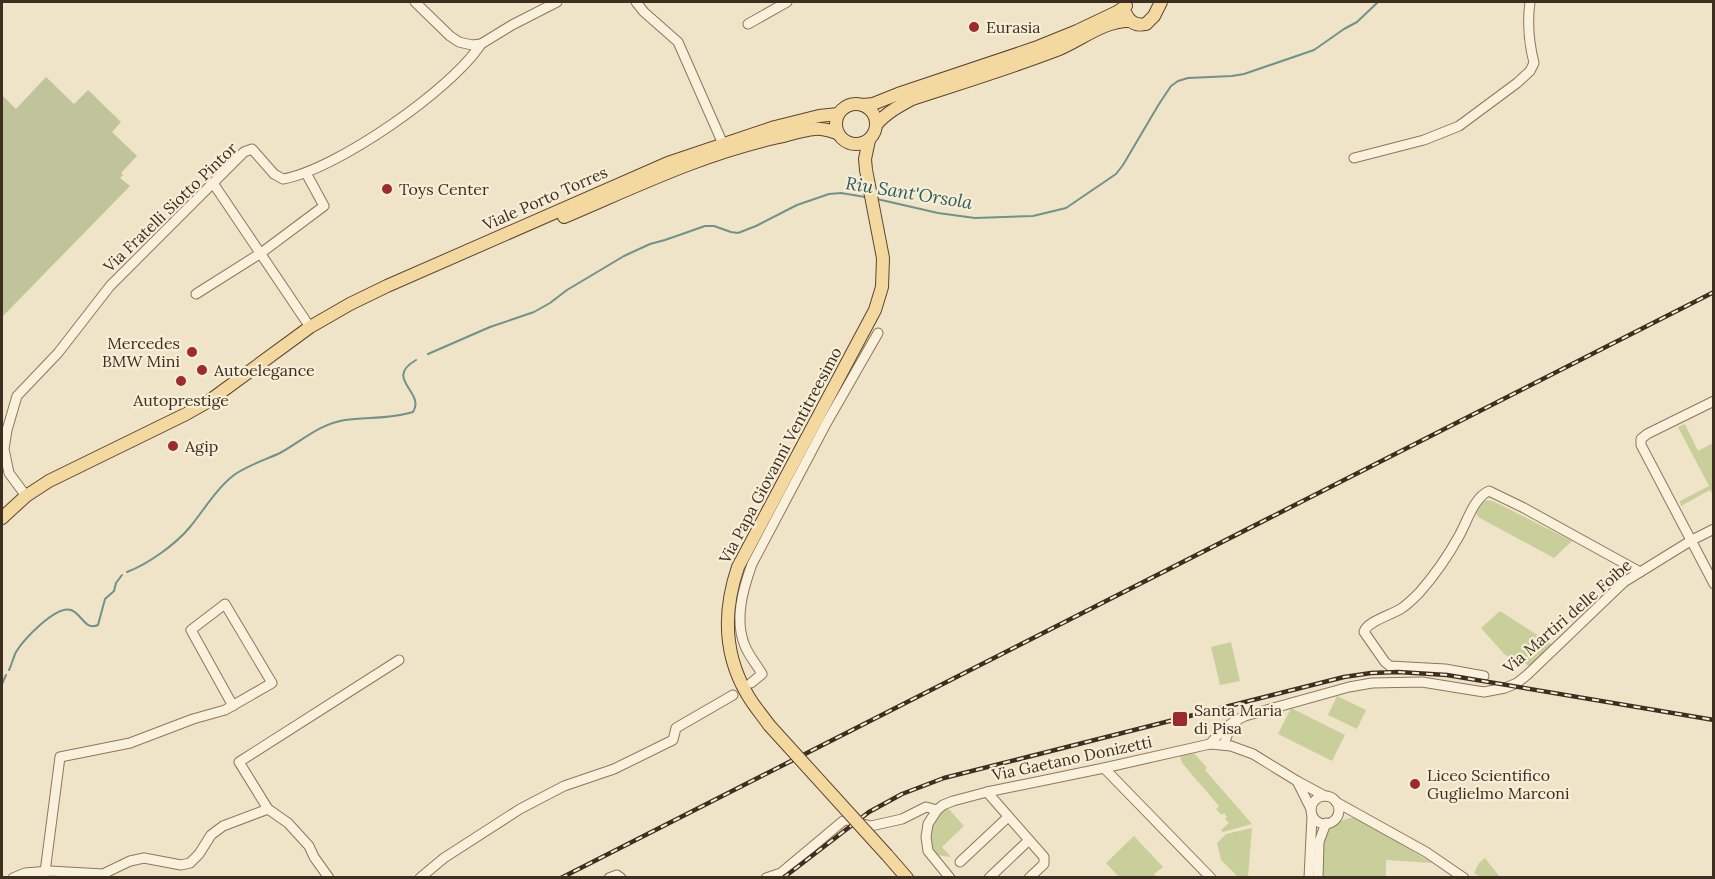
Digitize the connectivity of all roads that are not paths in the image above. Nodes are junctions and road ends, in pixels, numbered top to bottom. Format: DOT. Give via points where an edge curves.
graph roads {
  1 [pos="415,2"];
  2 [pos="557,2"];
  3 [pos="636,2"];
  4 [pos="784,2"];
  5 [pos="1530,2"];
  6 [pos="1127,4"];
  7 [pos="1156,5"];
  8 [pos="1130,21"];
  9 [pos="748,24"];
  10 [pos="481,44"];
  11 [pos="863,105"];
  12 [pos="838,114"];
  13 [pos="876,125"];
  14 [pos="837,133"];
  15 [pos="869,140"];
  16 [pos="848,143"];
  17 [pos="723,144"];
  18 [pos="1354,158"];
  19 [pos="866,170"];
  20 [pos="306,173"];
  21 [pos="213,183"];
  22 [pos="261,253"];
  23 [pos="196,294"];
  24 [pos="310,327"];
  25 [pos="878,333"];
  26 [pos="280,349"];
  27 [pos="1713,401"];
  28 [pos="823,418"];
  29 [pos="26,496"];
  30 [pos="2,518"];
  31 [pos="1713,529"];
  32 [pos="1692,540"];
  33 [pos="1640,572"];
  34 [pos="1713,584"];
  35 [pos="399,660"];
  36 [pos="1484,676"];
  37 [pos="751,683"];
  38 [pos="733,695"];
  39 [pos="233,706"];
  40 [pos="1245,716"];
  41 [pos="1210,744"];
  42 [pos="1224,744"];
  43 [pos="1104,768"];
  44 [pos="1297,781"];
  45 [pos="987,792"];
  46 [pos="1325,796"];
  47 [pos="1336,802"];
  48 [pos="268,809"];
  49 [pos="937,810"];
  50 [pos="1312,812"];
  51 [pos="1362,816"];
  52 [pos="1008,817"];
  53 [pos="1330,821"];
  54 [pos="1029,840"];
  55 [pos="960,862"];
  56 [pos="45,872"];
  57 [pos="13,878"];
  58 [pos="329,878"];
  59 [pos="420,878"];
  60 [pos="609,878"];
  61 [pos="621,878"];
  62 [pos="766,878"];
  63 [pos="907,878"];
  64 [pos="950,878"];
  65 [pos="989,878"];
  66 [pos="1029,878"];
  67 [pos="1211,878"];
  68 [pos="1309,878"];
  69 [pos="1318,878"];
  70 [pos="1464,878"];
  1 -- 10 [label="street" via="459,42"];
  2 -- 10 [label="street, Via Fratelli Siotto Pintor"];
  3 -- 17 [label="street" via="678,42"];
  4 -- 9 [label="street"];
  5 -- 18 [label="street" via="1534,63 1517,83 1459,126 1424,140"];
  6 -- 8 [label="main road" via="1125,11"];
  6 -- 11 [label="main road" via="1035,48"];
  7 -- 8 [label="main road" via="1151,21"];
  8 -- 13 [label="main road" via="1121,21 1060,49 912,99"];
  10 -- 20 [label="street, Via Fratelli Siotto Pintor" via="418,105 341,157"];
  11 -- 12 [label="main road" via="849,105"];
  11 -- 13 [label="main road" via="875,116"];
  12 -- 14 [label="main road"];
  12 -- 17 [label="main road, Viale Porto Torres" via="799,120"];
  13 -- 15 [label="main road"];
  14 -- 16 [label="main road"];
  14 -- 26 [label="main road, Viale Porto Torres" via="816,129 757,142 688,165 414,281"];
  15 -- 16 [label="main road"];
  15 -- 19 [label="main road, Via Papa Giovanni Ventitreesimo"];
  16 -- 19 [label="main road, Via Papa Giovanni Ventitreesimo"];
  17 -- 24 [label="main road, Viale Porto Torres" via="668,163 389,285"];
  19 -- 28 [label="main road, Via Papa Giovanni Ventitreesimo" via="883,258 882,287 875,310"];
  20 -- 21 [label="street, Via Fratelli Siotto Pintor" via="278,177 252,149"];
  20 -- 22 [label="street" via="324,207"];
  21 -- 22 [label="street"];
  21 -- 29 [label="street, Via Fratelli Siotto Pintor" via="110,286 58,353 17,396 4,449 9,473"];
  22 -- 23 [label="street"];
  22 -- 24 [label="street"];
  24 -- 26 [label="main road, Viale Porto Torres"];
  25 -- 28 [label="street"];
  26 -- 29 [label="main road, Viale Porto Torres" via="209,401"];
  27 -- 32 [label="street" via="1641,439"];
  28 -- 37 [label="street" via="744,586 741,630 745,646 762,674"];
  28 -- 63 [label="main road, Via Papa Giovanni Ventitreesimo, bridge" via="738,567 729,603 727,639 747,694 769,725"];
  29 -- 30 [label="main road, Viale Porto Torres"];
  31 -- 32 [label="street, Via Martiri delle Foibe"];
  32 -- 33 [label="street, Via Martiri delle Foibe"];
  32 -- 34 [label="street"];
  33 -- 36 [label="street" via="1524,508 1489,491 1484,493 1418,595 1402,609 1367,625 1364,632 1390,666"];
  33 -- 40 [label="street, Via Martiri delle Foibe" via="1624,582 1527,675 1505,688 1484,692 1422,682 1372,683"];
  35 -- 48 [label="street" via="239,762"];
  38 -- 59 [label="street" via="676,728 672,740 520,809"];
  39 -- 39 [label="street" via="272,683 225,604 191,630"];
  39 -- 56 [label="street" via="130,743 60,757"];
  40 -- 41 [label="street, Via Martiri delle Foibe" via="1230,723"];
  40 -- 42 [label="street" via="1228,733"];
  41 -- 42 [label="street, Via Gaetano Donizetti"];
  41 -- 43 [label="street, Via Gaetano Donizetti"];
  42 -- 44 [label="street, Via Gaetano Donizetti" via="1253,754"];
  43 -- 45 [label="street, Via Gaetano Donizetti"];
  43 -- 67 [label="street"];
  44 -- 46 [label="street, Via Gaetano Donizetti"];
  44 -- 50 [label="street"];
  45 -- 49 [label="street, Via Gaetano Donizetti" via="953,801"];
  45 -- 52 [label="street, Via Gaetano Donizetti"];
  46 -- 47 [label="street, Via Gaetano Donizetti"];
  46 -- 50 [label="street" via="1317,798"];
  47 -- 51 [label="street, Via Gaetano Donizetti"];
  47 -- 53 [label="street" via="1338,814"];
  48 -- 56 [label="street" via="223,826 190,863 144,858 103,874"];
  48 -- 58 [label="street" via="288,823 309,846"];
  49 -- 62 [label="street, Via Gaetano Donizetti" via="926,807 902,819 871,826 843,821 781,873"];
  49 -- 64 [label="street" via="928,824 926,844"];
  50 -- 53 [label="street" via="1318,822"];
  50 -- 68 [label="street"];
  51 -- 53 [label="street"];
  51 -- 70 [label="street, Via Gaetano Donizetti"];
  52 -- 54 [label="street, Via Gaetano Donizetti"];
  52 -- 55 [label="street"];
  53 -- 69 [label="street" via="1319,842"];
  54 -- 65 [label="street"];
  54 -- 66 [label="street, Via Gaetano Donizetti" via="1044,857 1044,864"];
  56 -- 57 [label="street"];
  60 -- 61 [label="street"];
}
